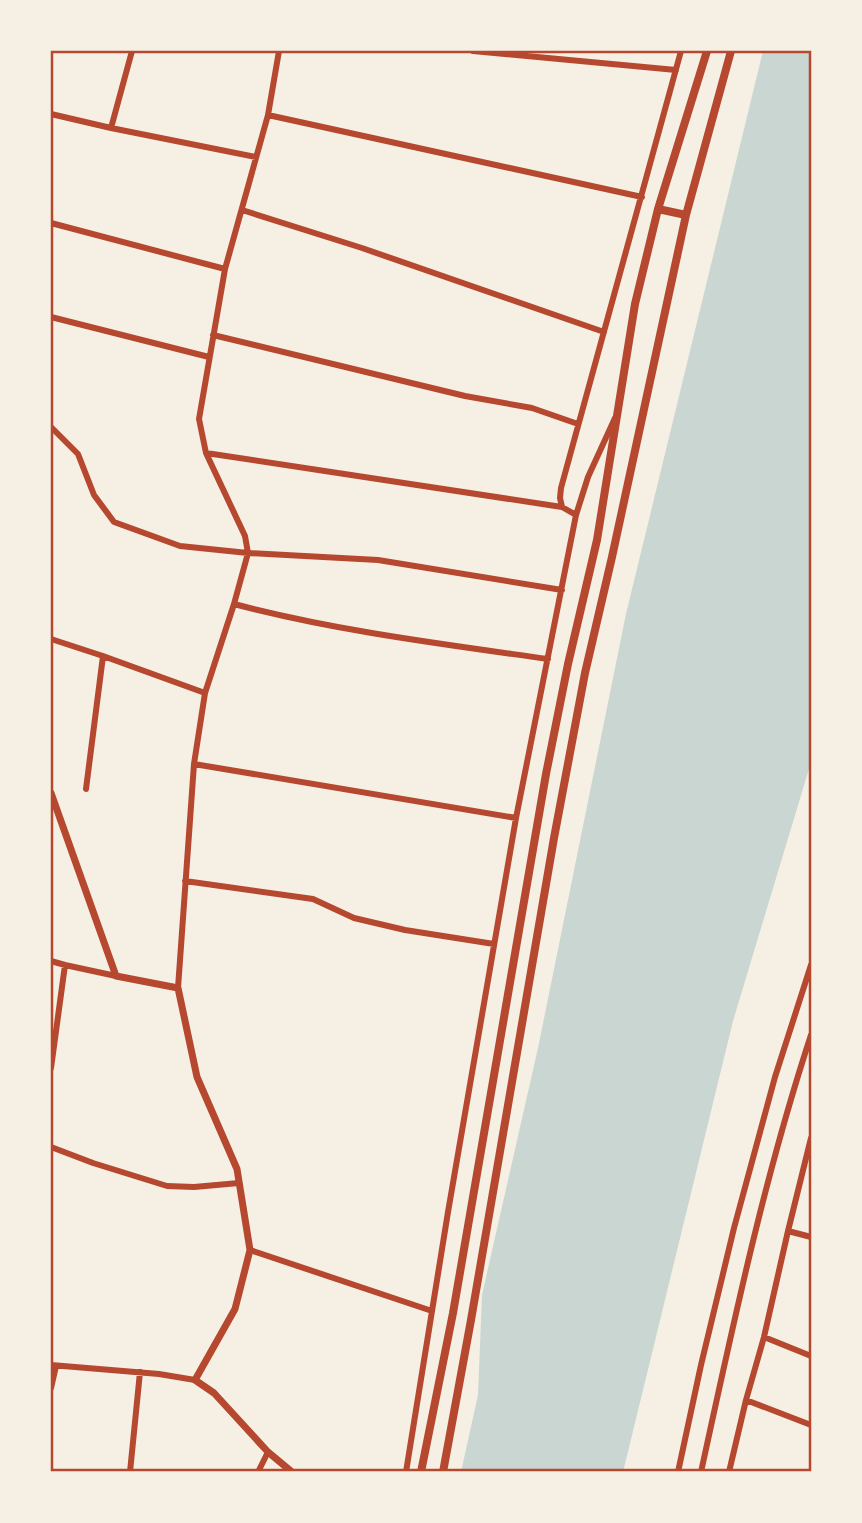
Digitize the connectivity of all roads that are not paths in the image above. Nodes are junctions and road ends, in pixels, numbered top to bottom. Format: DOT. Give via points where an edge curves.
graph roads {
  1 [pos="132,51"];
  2 [pos="279,51"];
  3 [pos="473,51"];
  4 [pos="681,51"];
  5 [pos="707,51"];
  6 [pos="732,51"];
  7 [pos="676,70"];
  8 [pos="51,114"];
  9 [pos="268,115"];
  10 [pos="111,128"];
  11 [pos="256,157"];
  12 [pos="642,197"];
  13 [pos="658,209"];
  14 [pos="242,210"];
  15 [pos="686,215"];
  16 [pos="51,223"];
  17 [pos="225,269"];
  18 [pos="51,317"];
  19 [pos="604,332"];
  20 [pos="213,335"];
  21 [pos="209,357"];
  22 [pos="617,414"];
  23 [pos="578,424"];
  24 [pos="51,426"];
  25 [pos="206,453"];
  26 [pos="562,506"];
  27 [pos="576,515"];
  28 [pos="248,552"];
  29 [pos="562,590"];
  30 [pos="234,604"];
  31 [pos="51,639"];
  32 [pos="103,656"];
  33 [pos="548,659"];
  34 [pos="205,693"];
  35 [pos="194,764"];
  36 [pos="86,789"];
  37 [pos="51,793"];
  38 [pos="516,818"];
  39 [pos="185,881"];
  40 [pos="494,944"];
  41 [pos="51,961"];
  42 [pos="65,965"];
  43 [pos="811,965"];
  44 [pos="116,976"];
  45 [pos="177,988"];
  46 [pos="811,1035"];
  47 [pos="51,1069"];
  48 [pos="811,1138"];
  49 [pos="51,1147"];
  50 [pos="239,1182"];
  51 [pos="788,1231"];
  52 [pos="811,1237"];
  53 [pos="250,1250"];
  54 [pos="432,1311"];
  55 [pos="764,1338"];
  56 [pos="811,1356"];
  57 [pos="53,1365"];
  58 [pos="140,1372"];
  59 [pos="195,1380"];
  60 [pos="51,1388"];
  61 [pos="746,1400"];
  62 [pos="811,1426"];
  63 [pos="268,1452"];
  64 [pos="130,1472"];
  65 [pos="258,1472"];
  66 [pos="292,1472"];
  67 [pos="406,1472"];
  68 [pos="421,1472"];
  69 [pos="443,1472"];
  70 [pos="678,1472"];
  71 [pos="701,1472"];
  72 [pos="729,1472"];
  1 -- 10 [label="street"];
  2 -- 9 [label="street"];
  3 -- 7 [label="street"];
  4 -- 7 [label="street"];
  5 -- 13 [label="main road"];
  6 -- 15 [label="main road"];
  7 -- 12 [label="street"];
  8 -- 10 [label="street"];
  9 -- 11 [label="street"];
  9 -- 12 [label="street"];
  10 -- 11 [label="street"];
  11 -- 14 [label="street"];
  12 -- 19 [label="street"];
  13 -- 15 [label="main road"];
  13 -- 22 [label="main road" via="635,304"];
  14 -- 17 [label="street"];
  14 -- 19 [label="street"];
  15 -- 69 [label="main road" via="585,673"];
  16 -- 17 [label="street"];
  17 -- 20 [label="street"];
  18 -- 21 [label="street"];
  19 -- 23 [label="street"];
  20 -- 21 [label="street"];
  20 -- 23 [label="street" via="532,408"];
  21 -- 25 [label="street" via="199,419"];
  22 -- 27 [label="street"];
  22 -- 68 [label="main road" via="597,540 546,774"];
  23 -- 26 [label="street" via="561,488"];
  24 -- 28 [label="street" via="78,454 94,495 114,522 180,546"];
  25 -- 26 [label="street"];
  25 -- 28 [label="street"];
  26 -- 27 [label="street"];
  27 -- 29 [label="street"];
  28 -- 29 [label="street" via="378,560"];
  28 -- 30 [label="street"];
  29 -- 33 [label="street"];
  30 -- 33 [label="street" via="350,630"];
  30 -- 34 [label="street"];
  31 -- 32 [label="street"];
  32 -- 34 [label="street"];
  32 -- 36 [label="street"];
  33 -- 38 [label="street"];
  34 -- 35 [label="street"];
  35 -- 38 [label="street"];
  35 -- 39 [label="street"];
  37 -- 44 [label="street"];
  38 -- 40 [label="street"];
  39 -- 40 [label="street" via="313,899 354,918"];
  39 -- 45 [label="street"];
  40 -- 54 [label="street"];
  41 -- 42 [label="street"];
  42 -- 44 [label="street"];
  42 -- 47 [label="street"];
  43 -- 70 [label="street" via="734,1228"];
  44 -- 45 [label="street"];
  45 -- 50 [label="street" via="197,1077"];
  46 -- 71 [label="street" via="755,1230"];
  48 -- 51 [label="street"];
  49 -- 50 [label="street" via="167,1186"];
  50 -- 53 [label="street"];
  51 -- 52 [label="street"];
  51 -- 55 [label="street"];
  53 -- 54 [label="street"];
  53 -- 59 [label="street" via="235,1309"];
  54 -- 67 [label="street"];
  55 -- 56 [label="street"];
  55 -- 61 [label="street"];
  57 -- 58 [label="street"];
  57 -- 60 [label="street"];
  58 -- 59 [label="street"];
  58 -- 64 [label="street"];
  59 -- 63 [label="street" via="214,1393"];
  61 -- 62 [label="street"];
  61 -- 72 [label="street"];
  63 -- 65 [label="street"];
  63 -- 66 [label="street"];
}
